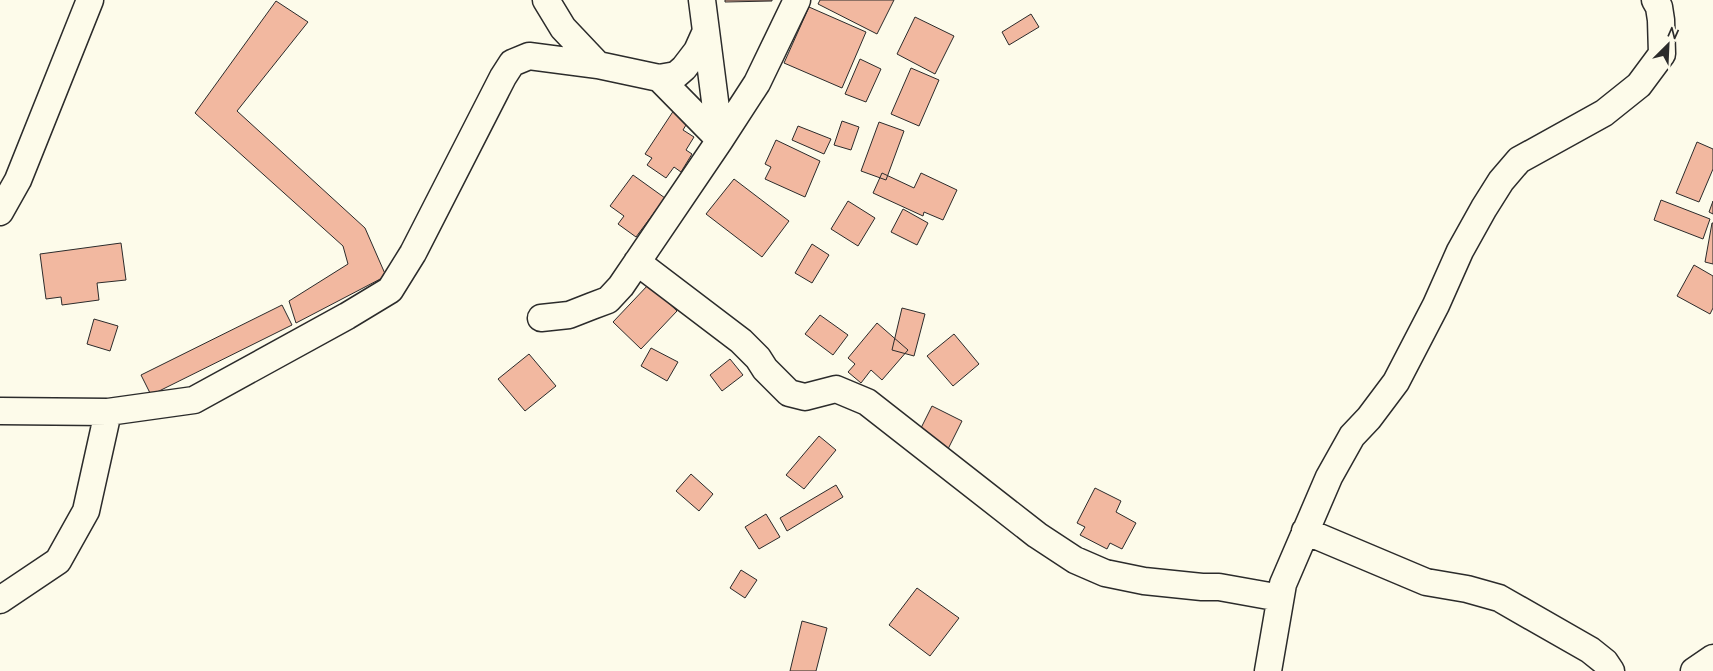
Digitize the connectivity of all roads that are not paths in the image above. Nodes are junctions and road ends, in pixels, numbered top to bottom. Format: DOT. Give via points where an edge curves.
graph roads {
  1 [pos="90,0"];
  2 [pos="546,0"];
  3 [pos="702,0"];
  4 [pos="797,0"];
  5 [pos="1655,0"];
  6 [pos="706,31"];
  7 [pos="598,65"];
  8 [pos="658,78"];
  9 [pos="720,140"];
  10 [pos="0,212"];
  11 [pos="637,262"];
  12 [pos="541,318"];
  13 [pos="0,411"];
  14 [pos="108,412"];
  15 [pos="1305,531"];
  16 [pos="1280,598"];
  17 [pos="0,600"];
  18 [pos="1713,658"];
  19 [pos="1268,671"];
  20 [pos="1611,671"];
  21 [pos="1694,671"];
  1 -- 10 [label="street" via="18,180"];
  2 -- 7 [label="street" via="563,28"];
  3 -- 6 [label="street"];
  4 -- 9 [label="street" via="757,83"];
  5 -- 15 [label="street" via="1661,20 1662,54 1638,85 1604,113 1519,160 1501,181 1460,251 1396,382 1352,436"];
  6 -- 8 [label="street" via="684,68 676,74"];
  6 -- 9 [label="street"];
  7 -- 8 [label="street"];
  7 -- 14 [label="street" via="529,56 512,63 413,253 390,290 194,400"];
  8 -- 9 [label="street"];
  9 -- 11 [label="street"];
  11 -- 12 [label="street" via="608,300 569,315"];
  11 -- 16 [label="street" via="741,340 789,393 805,397 836,388 867,402 1029,529 1075,560 1105,573"];
  13 -- 14 [label="street"];
  14 -- 17 [label="street" via="86,511 58,562"];
  15 -- 16 [label="street" via="1282,584"];
  15 -- 20 [label="street" via="1426,582 1499,598 1590,650"];
  16 -- 19 [label="street"];
  18 -- 21 [label="street"];
}
